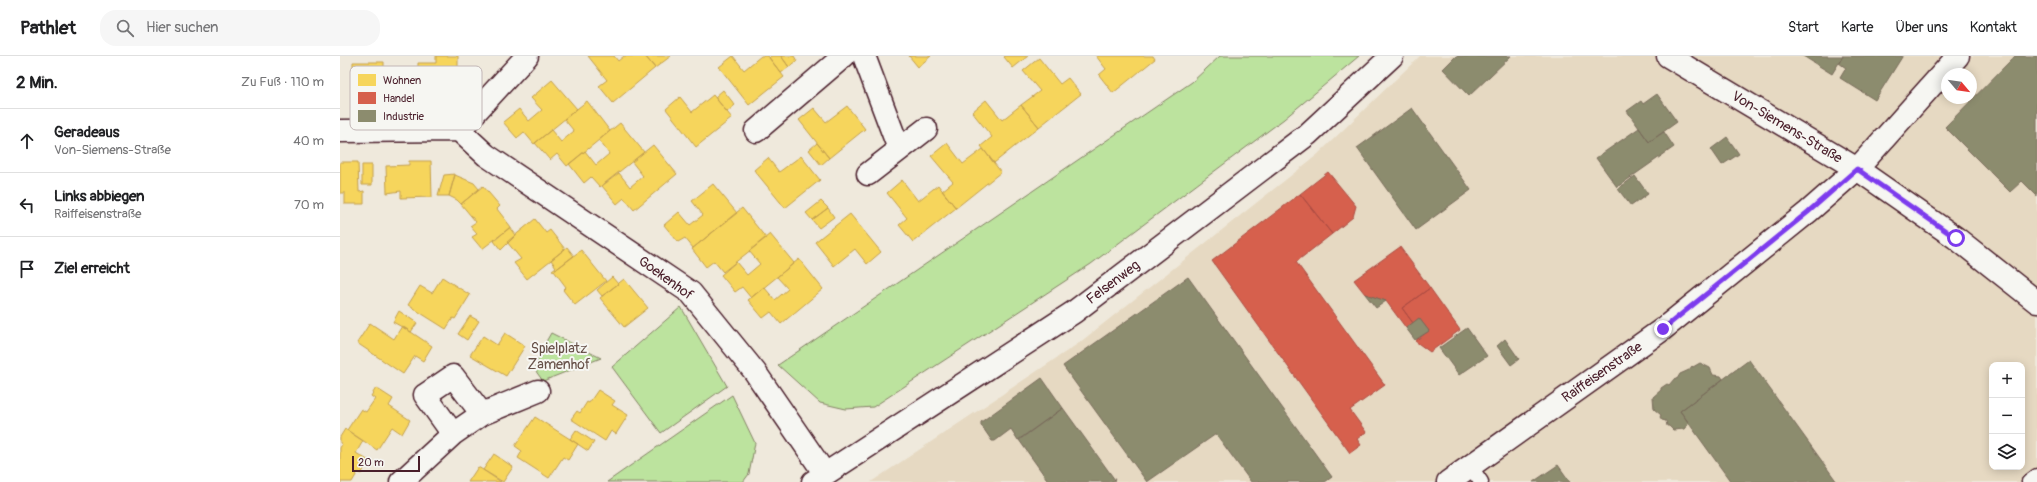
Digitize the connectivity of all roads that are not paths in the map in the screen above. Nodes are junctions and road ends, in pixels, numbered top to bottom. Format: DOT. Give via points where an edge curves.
graph roads {
  1 [pos="527,56"];
  2 [pos="844,56"];
  3 [pos="864,56"];
  4 [pos="1392,56"];
  5 [pos="1668,56"];
  6 [pos="1958,56"];
  7 [pos="482,105"];
  8 [pos="926,129"];
  9 [pos="459,130"];
  10 [pos="340,131"];
  11 [pos="756,131"];
  12 [pos="899,149"];
  13 [pos="1857,169"];
  14 [pos="868,174"];
  15 [pos="2037,302"];
  16 [pos="538,391"];
  17 [pos="482,414"];
  18 [pos="453,434"];
  19 [pos="1476,474"];
  20 [pos="2037,476"];
  21 [pos="819,478"];
  22 [pos="401,482"];
  23 [pos="1448,482"];
  24 [pos="2029,482"];
  1 -- 7 [label="street"];
  2 -- 11 [label="street"];
  3 -- 12 [label="street"];
  4 -- 21 [label="street, Felsenweg" via="1308,134 1074,312"];
  5 -- 13 [label="street, Von-Siemens-Straße"];
  6 -- 13 [label="street, Raiffeisenstraße"];
  8 -- 12 [label="street"];
  9 -- 10 [label="street"];
  9 -- 21 [label="street, Goekenhof" via="486,155 691,293 755,372"];
  12 -- 14 [label="street"];
  13 -- 15 [label="street, Von-Siemens-Straße" via="1956,238"];
  13 -- 19 [label="street, Raiffeisenstraße" via="1663,329"];
  16 -- 17 [label="street"];
  17 -- 18 [label="street"];
  17 -- 18 [label="street" via="453,376 425,395"];
  18 -- 22 [label="street"];
  19 -- 23 [label="street, Raiffeisenstraße"];
  20 -- 24 [label="lane"];
}
